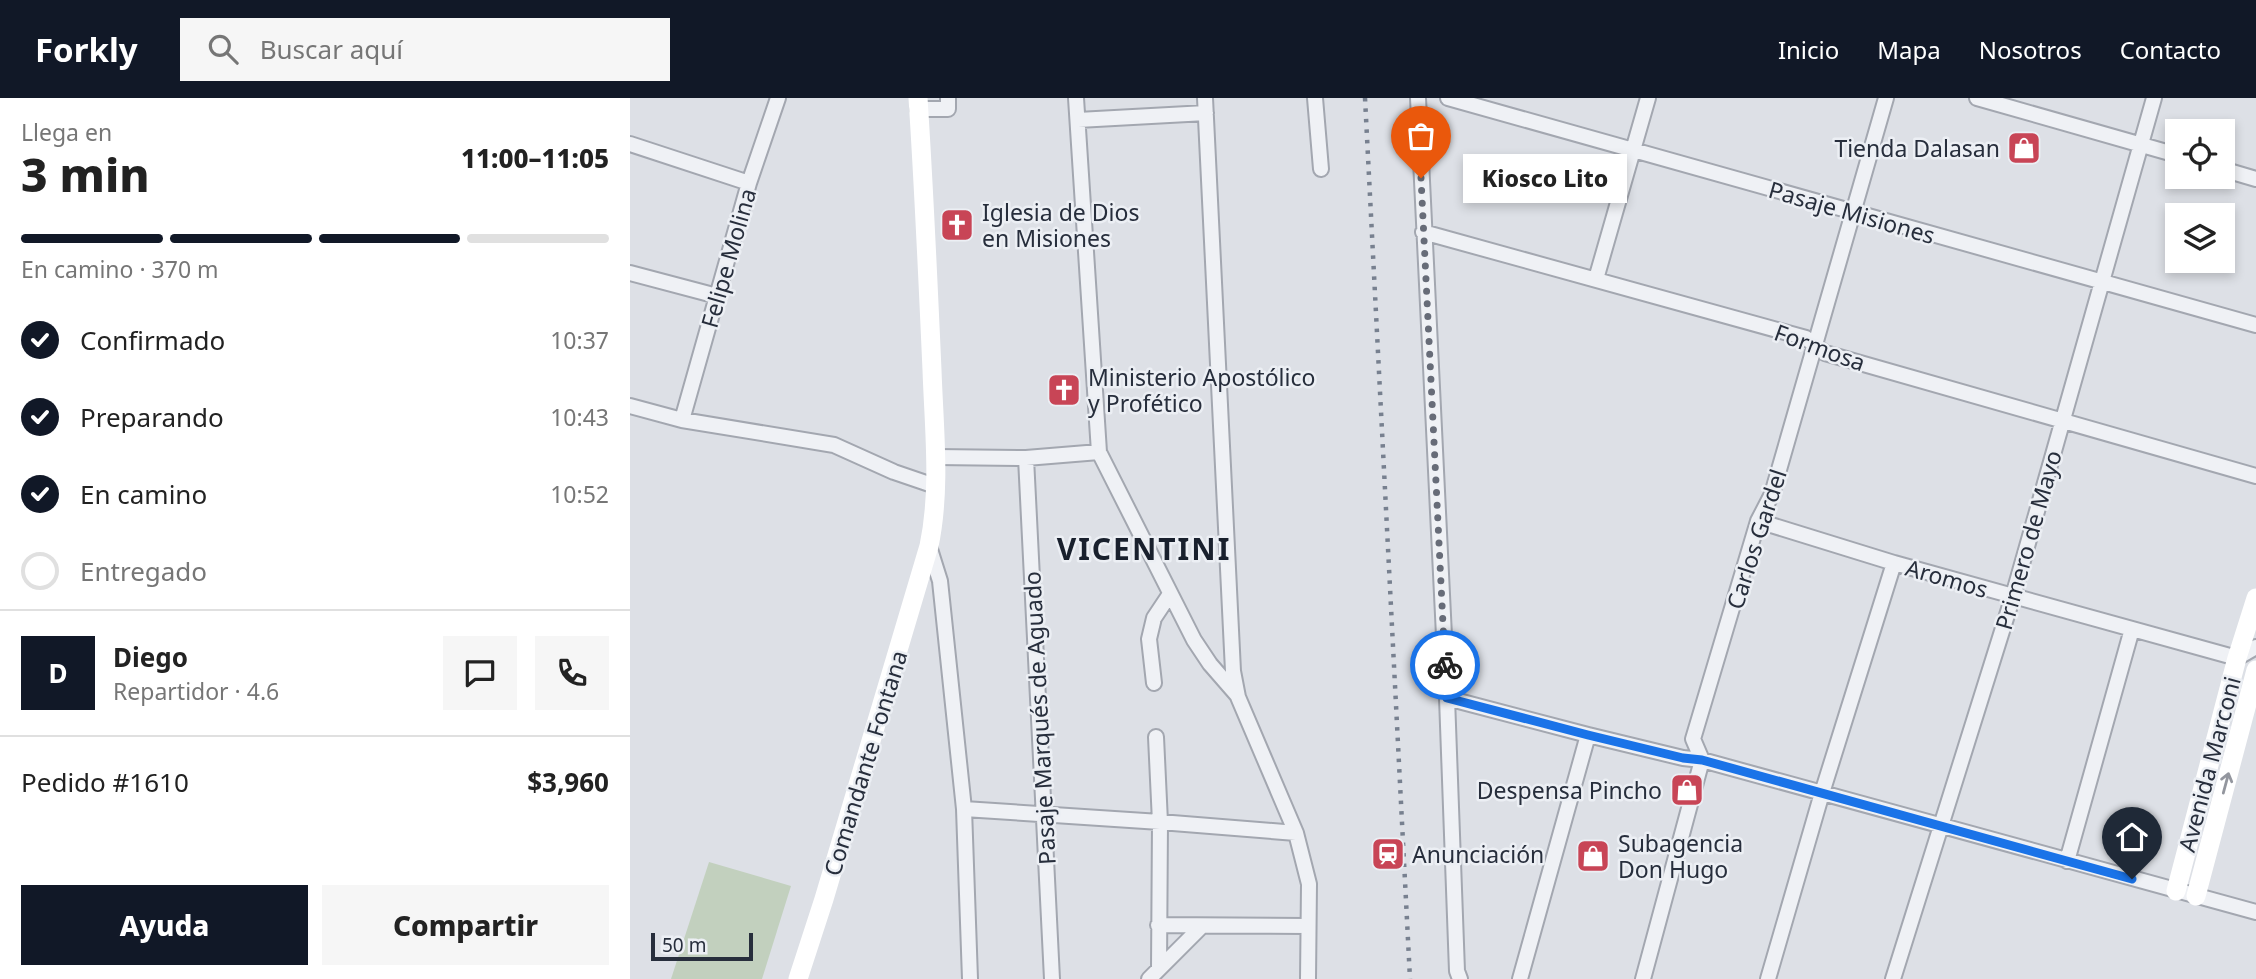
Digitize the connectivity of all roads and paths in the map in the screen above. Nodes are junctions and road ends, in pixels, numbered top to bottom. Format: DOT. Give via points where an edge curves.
graph roads {
  1 [pos="778,98"];
  2 [pos="948,98"];
  3 [pos="1076,98"];
  4 [pos="1315,98"];
  5 [pos="1419,98"];
  6 [pos="1448,98"];
  7 [pos="1648,98"];
  8 [pos="1886,98"];
  9 [pos="1977,98"];
  10 [pos="2154,98"];
  11 [pos="918,104"];
  12 [pos="1206,106"];
  13 [pos="1078,120"];
  14 [pos="630,144"];
  15 [pos="2140,144"];
  16 [pos="1632,150"];
  17 [pos="2165,151"];
  18 [pos="1321,169"];
  19 [pos="2235,173"];
  20 [pos="2256,179"];
  21 [pos="749,183"];
  22 [pos="1852,212"];
  23 [pos="1423,232"];
  24 [pos="630,273"];
  25 [pos="1596,279"];
  26 [pos="2103,282"];
  27 [pos="717,296"];
  28 [pos="2256,325"];
  29 [pos="1815,345"];
  30 [pos="630,405"];
  31 [pos="682,420"];
  32 [pos="2063,420"];
  33 [pos="1099,452"];
  34 [pos="936,457"];
  35 [pos="1026,458"];
  36 [pos="2256,476"];
  37 [pos="935,486"];
  38 [pos="1758,521"];
  39 [pos="929,546"];
  40 [pos="1894,563"];
  41 [pos="1170,594"];
  42 [pos="2013,596"];
  43 [pos="2256,598"];
  44 [pos="2132,629"];
  45 [pos="2256,647"];
  46 [pos="2237,658"];
  47 [pos="2256,670"];
  48 [pos="1154,683"];
  49 [pos="1238,696"];
  50 [pos="1447,698"];
  51 [pos="1588,735"];
  52 [pos="1156,737"];
  53 [pos="1702,760"];
  54 [pos="1822,793"];
  55 [pos="964,809"];
  56 [pos="1045,815"];
  57 [pos="1160,822"];
  58 [pos="1940,827"];
  59 [pos="1296,833"];
  60 [pos="2067,861"];
  61 [pos="2176,891"];
  62 [pos="2196,896"];
  63 [pos="2256,912"];
  64 [pos="1158,925"];
  65 [pos="1202,926"];
  66 [pos="1307,926"];
  67 [pos="1154,973"];
  68 [pos="798,979"];
  69 [pos="970,979"];
  70 [pos="1052,979"];
  71 [pos="1308,979"];
  72 [pos="1460,979"];
  73 [pos="1520,979"];
  74 [pos="1643,979"];
  75 [pos="1768,979"];
  76 [pos="1893,979"];
  1 -- 21 [label="street, Felipe Molina"];
  2 -- 11 [label="street" via="948,109"];
  3 -- 13 [label="street"];
  4 -- 18 [label="street"];
  5 -- 23 [label="street"];
  6 -- 16 [label="street, Pasaje Misiones"];
  7 -- 16 [label="street"];
  8 -- 22 [label="street, Carlos Gardel"];
  9 -- 15 [label="street"];
  10 -- 15 [label="street, Primero de Mayo"];
  11 -- 34 [label="street, Comandante Fontana"];
  12 -- 13 [label="street"];
  12 -- 49 [label="street" via="1230,648"];
  13 -- 33 [label="street"];
  14 -- 21 [label="street"];
  15 -- 17 [label="street"];
  15 -- 26 [label="street, Primero de Mayo"];
  16 -- 22 [label="street, Pasaje Misiones"];
  16 -- 25 [label="street"];
  19 -- 20 [label="street"];
  21 -- 27 [label="street, Felipe Molina"];
  22 -- 26 [label="street, Pasaje Misiones"];
  22 -- 29 [label="street, Carlos Gardel"];
  23 -- 25 [label="street, Formosa"];
  23 -- 50 [label="street"];
  24 -- 27 [label="street"];
  25 -- 29 [label="street, Formosa" via="1806,338"];
  26 -- 28 [label="street, Pasaje Misiones"];
  26 -- 32 [label="street, Primero de Mayo"];
  27 -- 31 [label="street, Felipe Molina"];
  29 -- 32 [label="street, Formosa" via="1825,353"];
  29 -- 38 [label="street, Carlos Gardel" via="1772,494"];
  30 -- 31 [label="street"];
  31 -- 37 [label="street" via="834,445"];
  32 -- 36 [label="street, Formosa"];
  32 -- 42 [label="street, Primero de Mayo"];
  33 -- 35 [label="street"];
  33 -- 41 [label="street"];
  34 -- 35 [label="street"];
  34 -- 37 [label="street, Comandante Fontana"];
  35 -- 56 [label="street, Pasaje Marqués de Aguado"];
  37 -- 39 [label="street, Comandante Fontana"];
  38 -- 40 [label="street, Aromos"];
  38 -- 53 [label="street, Carlos Gardel" via="1693,739"];
  39 -- 55 [label="street" via="940,581"];
  39 -- 68 [label="street, Comandante Fontana"];
  40 -- 42 [label="street, Aromos"];
  40 -- 54 [label="street"];
  41 -- 48 [label="street" via="1154,618 1149,639"];
  41 -- 49 [label="street" via="1194,640"];
  42 -- 44 [label="street, Aromos"];
  42 -- 58 [label="street, Primero de Mayo"];
  43 -- 46 [label="street, Avenida Marconi"];
  44 -- 46 [label="street, Aromos"];
  44 -- 60 [label="street"];
  45 -- 46 [label="street"];
  46 -- 61 [label="street, Avenida Marconi"];
  62 -- 47 [label="street, Avenida Marconi, one-way"];
  49 -- 59 [label="street"];
  50 -- 51 [label="street"];
  50 -- 72 [label="street"];
  51 -- 53 [label="street"];
  51 -- 73 [label="street"];
  52 -- 57 [label="street"];
  53 -- 54 [label="street"];
  53 -- 74 [label="street, Carlos Gardel"];
  54 -- 58 [label="street"];
  54 -- 75 [label="street"];
  55 -- 56 [label="street"];
  55 -- 69 [label="street"];
  56 -- 57 [label="street"];
  56 -- 70 [label="street, Pasaje Marqués de Aguado"];
  57 -- 59 [label="street"];
  57 -- 64 [label="street"];
  58 -- 60 [label="street"];
  58 -- 76 [label="street, Primero de Mayo"];
  59 -- 66 [label="street" via="1309,884"];
  60 -- 61 [label="street"];
  61 -- 62 [label="street"];
  62 -- 63 [label="street"];
  64 -- 65 [label="street"];
  64 -- 67 [label="street"];
  65 -- 66 [label="street"];
  65 -- 67 [label="street"];
  66 -- 71 [label="street"];
}
